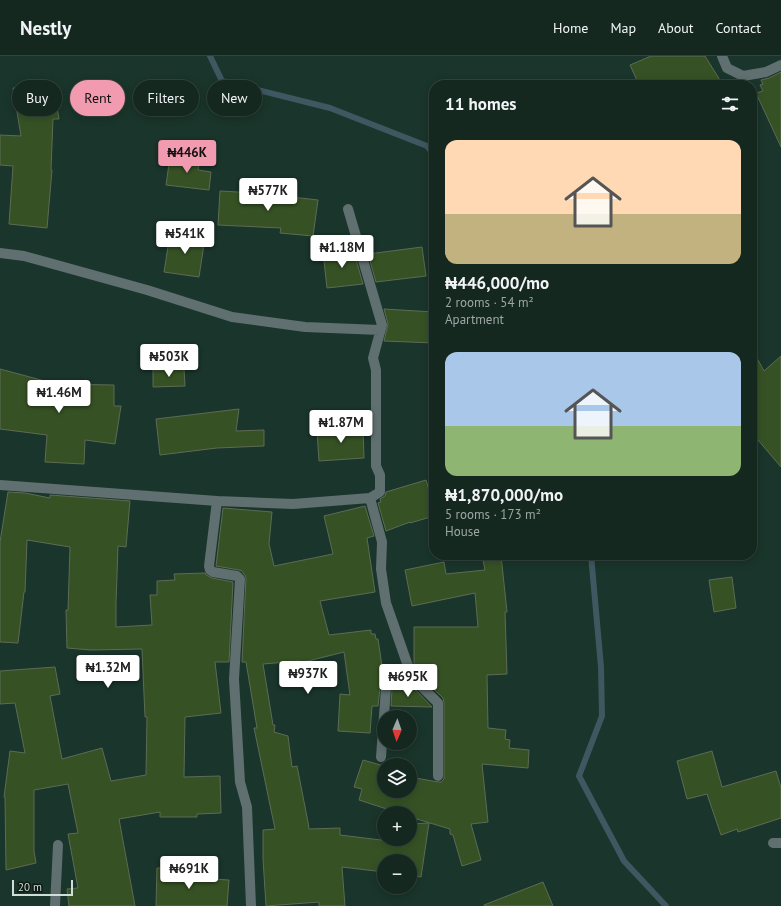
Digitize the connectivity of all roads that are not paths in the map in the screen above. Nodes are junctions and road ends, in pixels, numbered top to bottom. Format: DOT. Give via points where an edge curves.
graph roads {
  1 [pos="722,56"];
  2 [pos="781,65"];
  3 [pos="348,209"];
  4 [pos="0,253"];
  5 [pos="380,330"];
  6 [pos="0,485"];
  7 [pos="370,498"];
  8 [pos="217,501"];
  9 [pos="408,666"];
  10 [pos="381,757"];
  11 [pos="438,776"];
  12 [pos="58,845"];
  13 [pos="55,906"];
  14 [pos="250,906"];
  1 -- 2 [label="street" via="727,68 743,76 766,72"];
  3 -- 5 [label="street" via="382,325"];
  4 -- 5 [label="street" via="24,256 147,290 232,318 306,327"];
  5 -- 7 [label="street" via="373,358 376,370 376,466 380,475 380,492"];
  6 -- 8 [label="street"];
  7 -- 8 [label="street" via="292,504"];
  7 -- 9 [label="street" via="382,542 381,569 386,603"];
  8 -- 14 [label="street" via="210,570 237,576 240,579 234,679 240,782 247,807"];
  9 -- 10 [label="street" via="398,673 386,688"];
  9 -- 11 [label="street" via="418,683 438,704"];
  12 -- 13 [label="street"];
}
